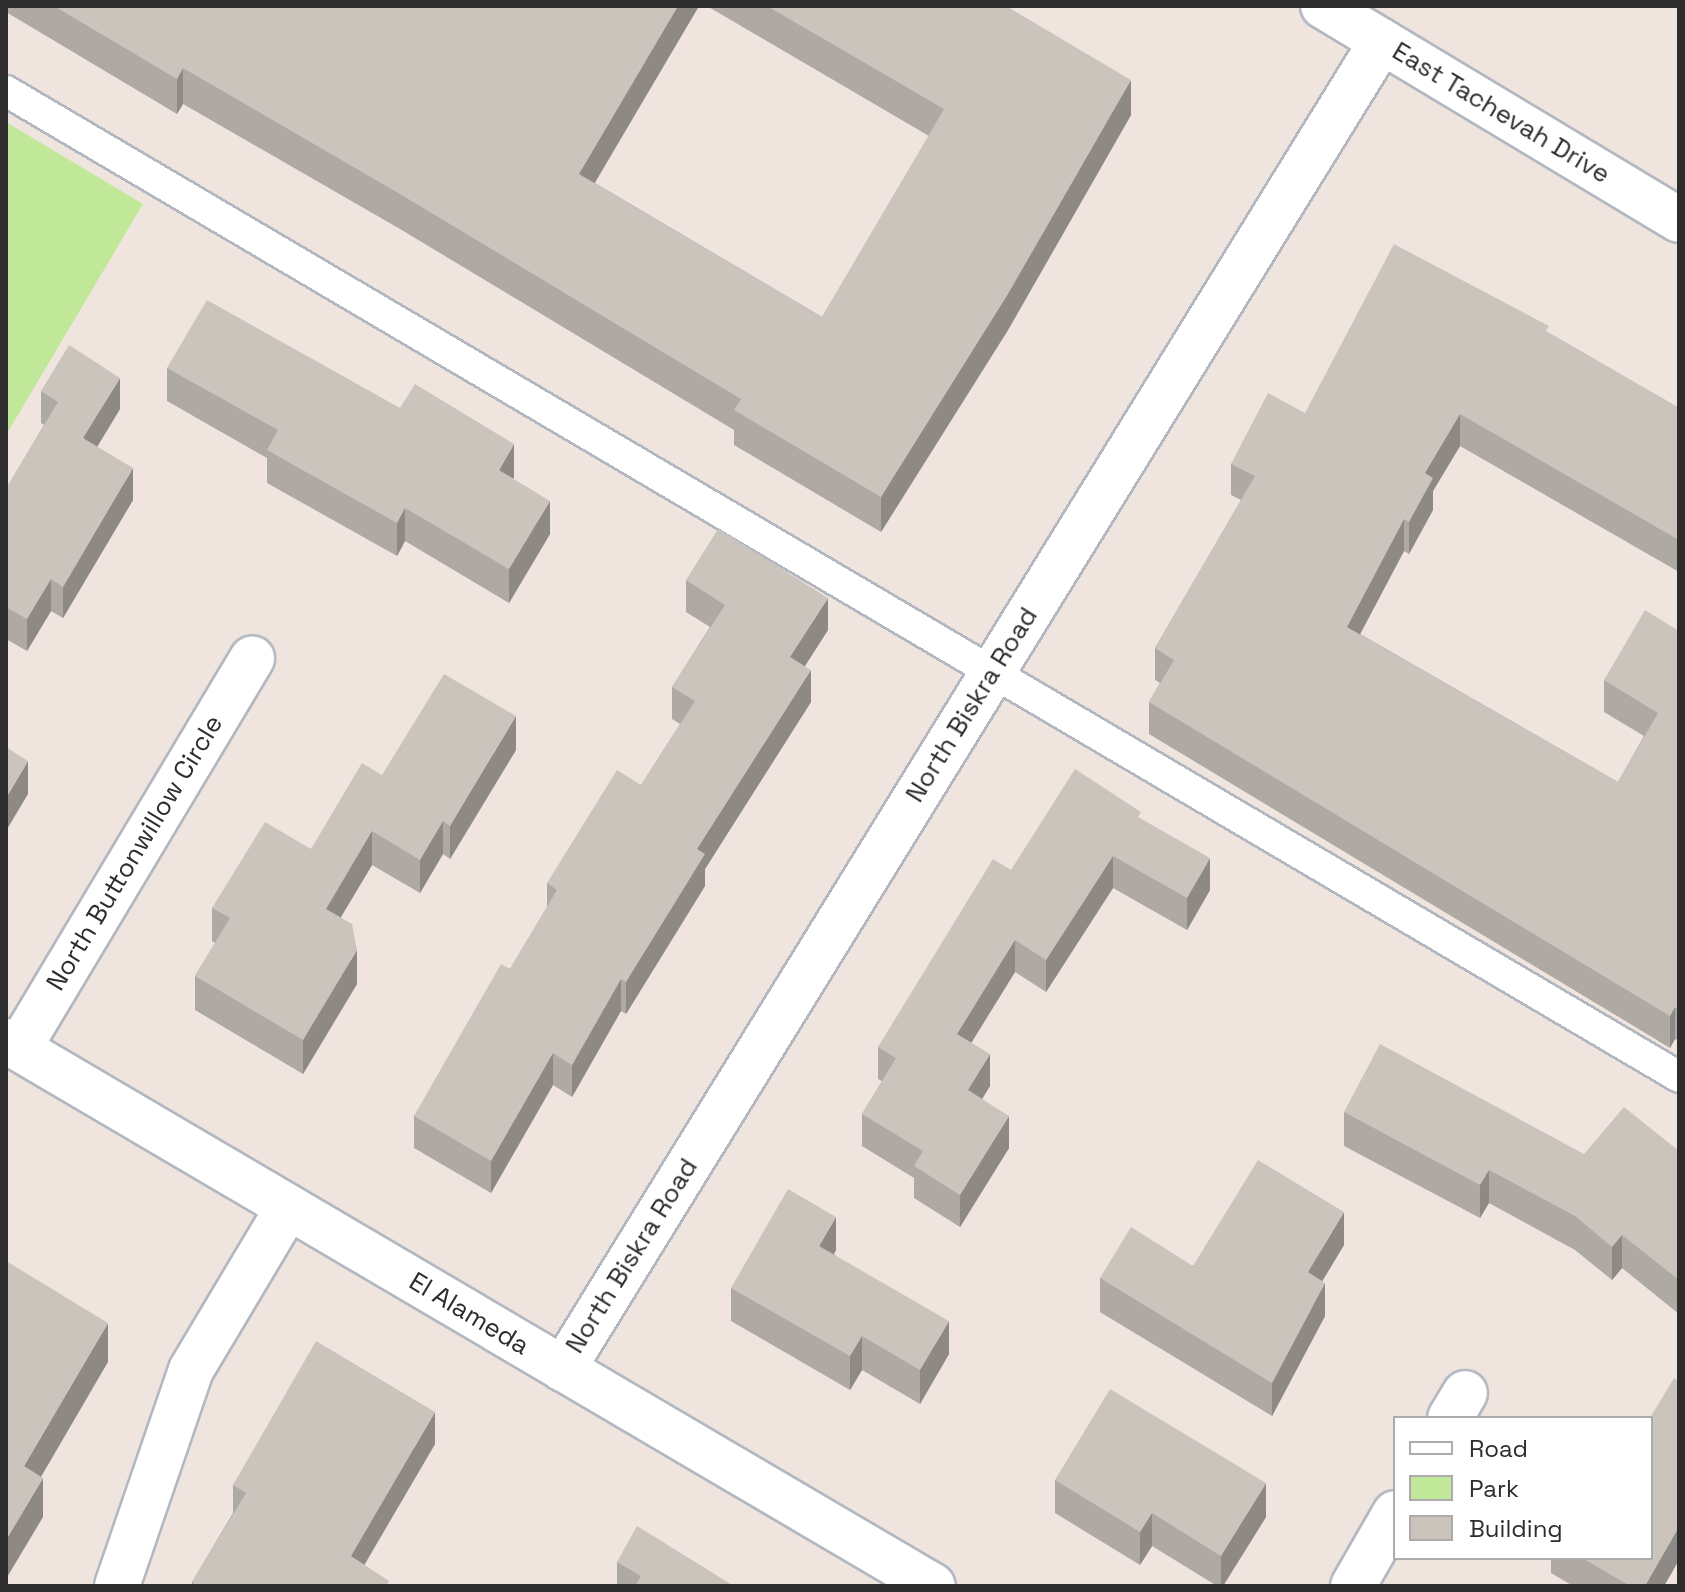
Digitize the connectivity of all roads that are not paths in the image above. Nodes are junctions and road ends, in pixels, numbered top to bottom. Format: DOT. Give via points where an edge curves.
graph roads {
  1 [pos="1323,6"];
  2 [pos="1382,41"];
  3 [pos="6,91"];
  4 [pos="1679,220"];
  5 [pos="252,658"];
  6 [pos="992,673"];
  7 [pos="12,1044"];
  8 [pos="1679,1077"];
  9 [pos="288,1207"];
  10 [pos="563,1369"];
  11 [pos="1393,1516"];
  12 [pos="922,1583"];
  13 [pos="117,1586"];
  14 [pos="1353,1586"];
  1 -- 2 [label="street, East Tachevah Drive"];
  2 -- 4 [label="street, East Tachevah Drive"];
  2 -- 6 [label="street, North Biskra Road"];
  3 -- 6 [label="lane"];
  5 -- 7 [label="street, North Buttonwillow Circle"];
  6 -- 8 [label="lane"];
  6 -- 10 [label="street, North Biskra Road"];
  7 -- 9 [label="street, El Alameda"];
  9 -- 10 [label="street, El Alameda"];
  9 -- 13 [label="street" via="191,1370"];
  10 -- 12 [label="street, El Alameda"];
  11 -- 14 [label="street"];
}
